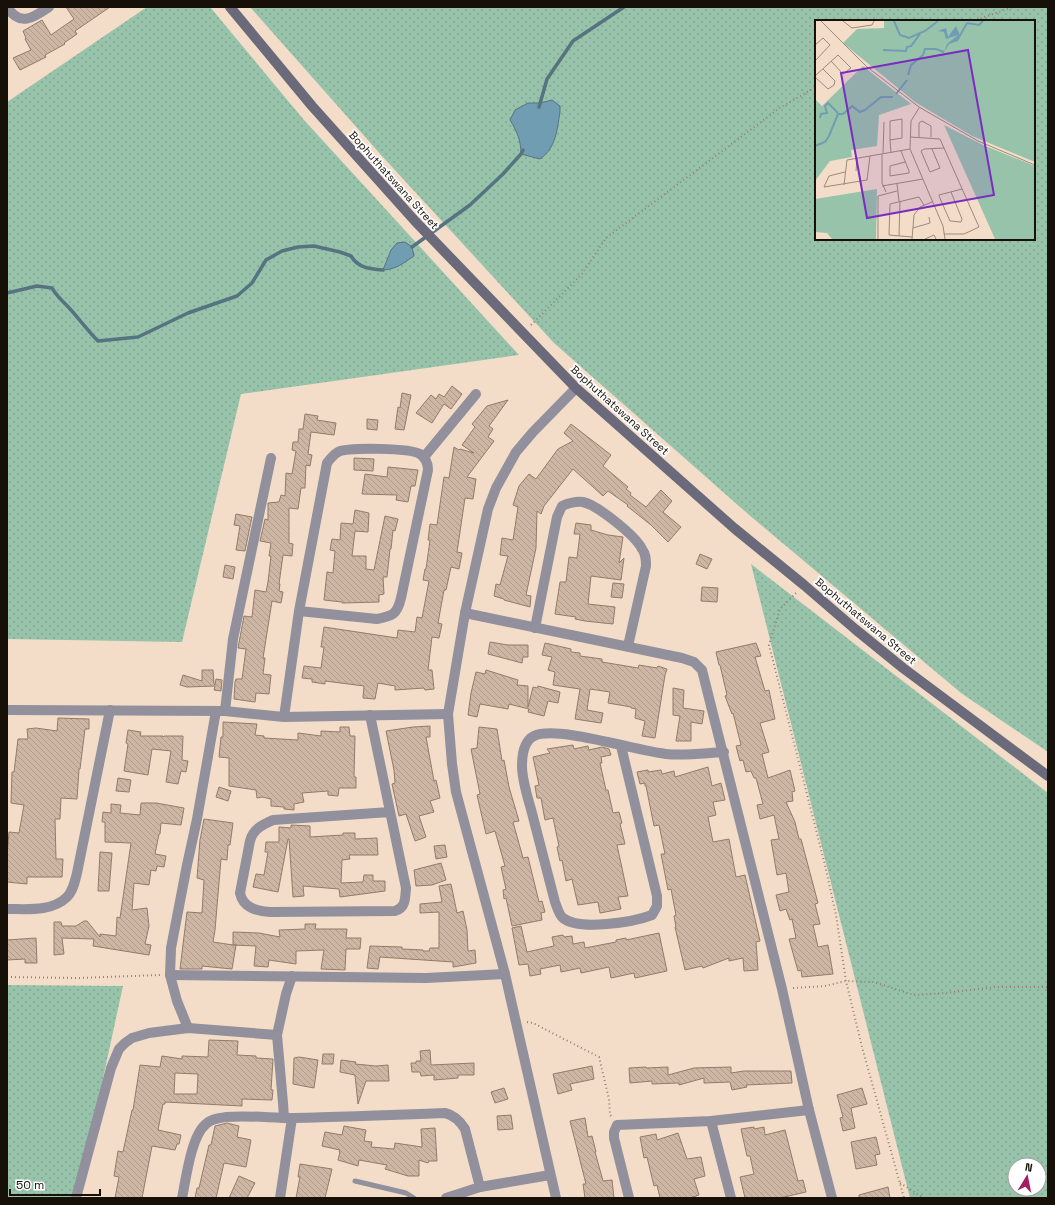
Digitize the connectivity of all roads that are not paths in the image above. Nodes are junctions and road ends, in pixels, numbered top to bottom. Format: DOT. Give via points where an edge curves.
graph roads {
  1 [pos="7,7"];
  2 [pos="49,7"];
  3 [pos="230,7"];
  4 [pos="576,388"];
  5 [pos="476,394"];
  6 [pos="424,457"];
  7 [pos="271,458"];
  8 [pos="299,611"];
  9 [pos="465,614"];
  10 [pos="535,628"];
  11 [pos="628,646"];
  12 [pos="110,710"];
  13 [pos="221,711"];
  14 [pos="8,713"];
  15 [pos="448,714"];
  16 [pos="370,715"];
  17 [pos="284,717"];
  18 [pos="621,746"];
  19 [pos="724,752"];
  20 [pos="1048,776"];
  21 [pos="390,812"];
  22 [pos="7,909"];
  23 [pos="505,974"];
  24 [pos="170,975"];
  25 [pos="292,976"];
  26 [pos="188,1028"];
  27 [pos="277,1035"];
  28 [pos="809,1110"];
  29 [pos="288,1118"];
  30 [pos="711,1121"];
  31 [pos="550,1176"];
  32 [pos="355,1181"];
  33 [pos="480,1187"];
  34 [pos="76,1198"];
  35 [pos="182,1198"];
  36 [pos="280,1198"];
  37 [pos="414,1198"];
  38 [pos="446,1198"];
  39 [pos="556,1198"];
  40 [pos="629,1198"];
  41 [pos="730,1198"];
  42 [pos="832,1198"];
  1 -- 2 [label="street" via="14,16 24,19"];
  3 -- 4 [label="street, Bophuthatswana Street" via="312,106 415,222"];
  4 -- 9 [label="street" via="523,443 496,488 488,509"];
  4 -- 20 [label="street, Bophuthatswana Street" via="734,528 903,668"];
  5 -- 6 [label="street"];
  6 -- 8 [label="street" via="415,452 351,449 339,452 330,459"];
  6 -- 8 [label="street" via="428,470 397,611 389,617 377,619"];
  7 -- 13 [label="street" via="233,638"];
  8 -- 17 [label="street"];
  9 -- 10 [label="street"];
  9 -- 15 [label="street"];
  10 -- 11 [label="street"];
  10 -- 11 [label="street" via="557,517 562,506 571,502 581,502 590,504 620,526 637,540 646,555 646,566"];
  11 -- 19 [label="street" via="682,658 699,666 704,673"];
  12 -- 13 [label="street"];
  12 -- 14 [label="street"];
  12 -- 22 [label="street" via="77,873 68,896 46,907"];
  13 -- 17 [label="street"];
  13 -- 24 [label="street" via="170,948"];
  15 -- 16 [label="street"];
  15 -- 23 [label="street" via="456,792"];
  16 -- 17 [label="street"];
  16 -- 21 [label="street"];
  18 -- 18 [label="street" via="546,733 534,736 524,748 522,771 555,902 562,917 572,923 599,925 642,919 652,915 657,906 657,896"];
  18 -- 19 [label="street" via="667,754"];
  19 -- 28 [label="street"];
  21 -- 21 [label="street" via="406,888 401,909 270,912 254,910 243,901 240,893 250,841 252,835 263,824 273,820"];
  23 -- 25 [label="street" via="426,978"];
  23 -- 31 [label="street"];
  24 -- 25 [label="street"];
  24 -- 26 [label="street"];
  25 -- 27 [label="street"];
  26 -- 27 [label="street"];
  26 -- 34 [label="street" via="132,1038 119,1049 111,1068"];
  27 -- 29 [label="street"];
  28 -- 30 [label="street"];
  28 -- 42 [label="street"];
  29 -- 33 [label="street" via="450,1114 460,1121 465,1129"];
  29 -- 35 [label="street" via="228,1117 208,1122 203,1126 191,1154"];
  29 -- 36 [label="street"];
  30 -- 40 [label="street" via="617,1125 614,1138"];
  30 -- 41 [label="street"];
  31 -- 33 [label="street"];
  31 -- 39 [label="street"];
  32 -- 37 [label="lane" via="406,1193"];
  33 -- 38 [label="street"];
}
